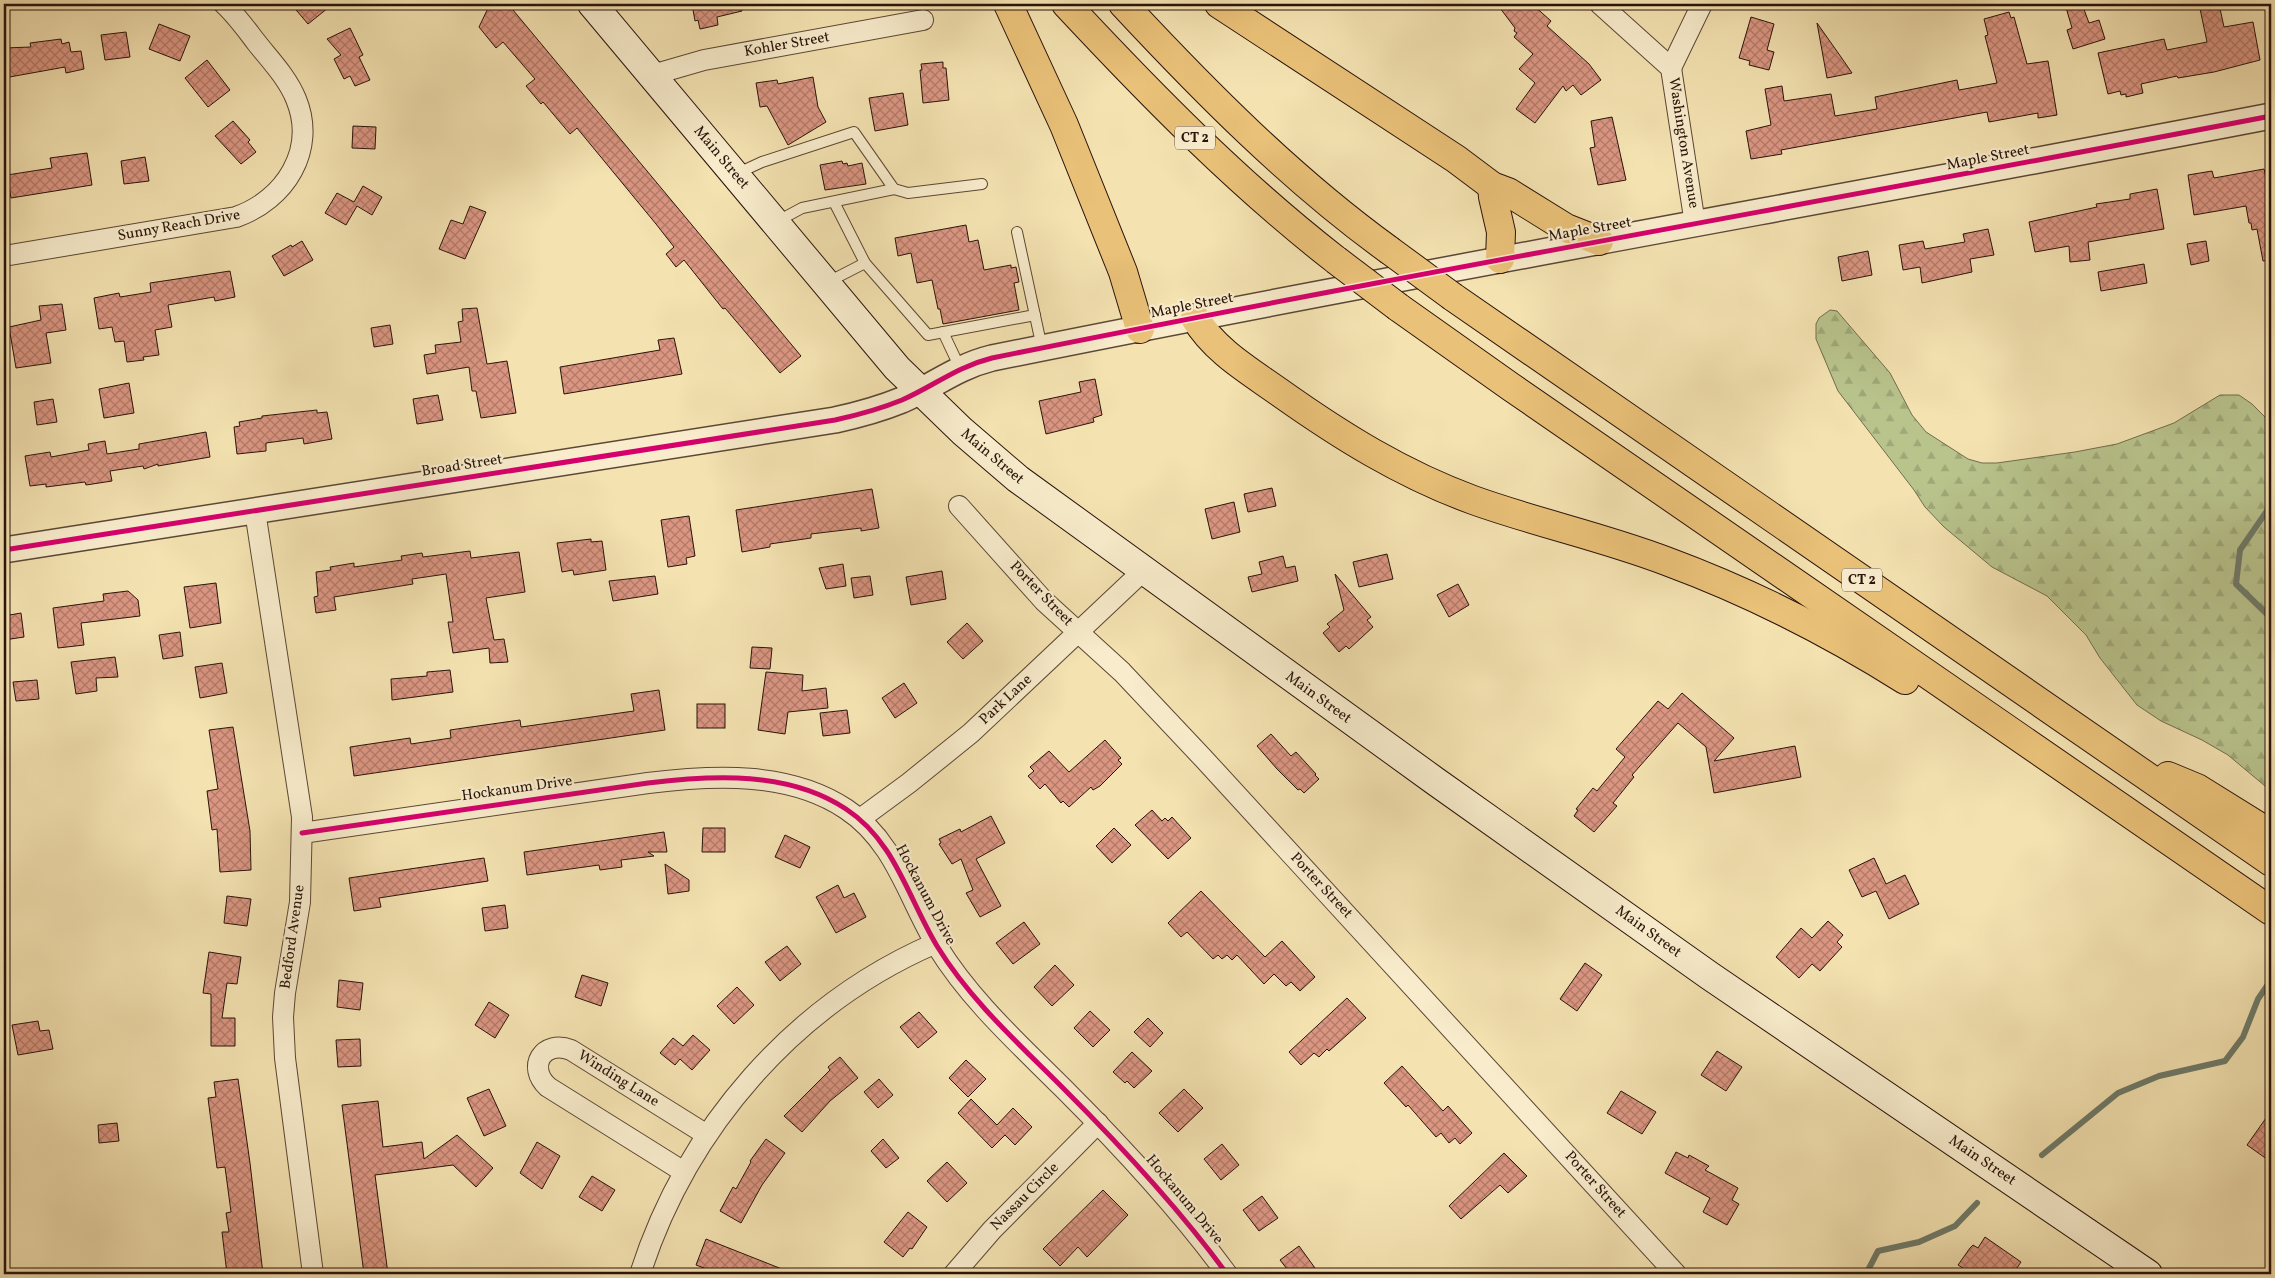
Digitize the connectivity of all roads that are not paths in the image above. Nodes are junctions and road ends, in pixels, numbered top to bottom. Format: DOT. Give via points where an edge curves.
graph roads {
  1 [pos="224,4"];
  2 [pos="592,4"];
  3 [pos="1008,4"];
  4 [pos="1066,4"];
  5 [pos="1123,4"];
  6 [pos="1219,4"];
  7 [pos="1600,4"];
  8 [pos="1702,4"];
  9 [pos="923,20"];
  10 [pos="1671,68"];
  11 [pos="652,75"];
  12 [pos="2271,116"];
  13 [pos="734,174"];
  14 [pos="982,184"];
  15 [pos="1492,186"];
  16 [pos="894,189"];
  17 [pos="834,202"];
  18 [pos="775,222"];
  19 [pos="1696,224"];
  20 [pos="1017,232"];
  21 [pos="1599,241"];
  22 [pos="4,256"];
  23 [pos="1500,260"];
  24 [pos="865,263"];
  25 [pos="826,283"];
  26 [pos="1035,315"];
  27 [pos="1195,318"];
  28 [pos="1140,329"];
  29 [pos="943,332"];
  30 [pos="1042,348"];
  31 [pos="960,368"];
  32 [pos="920,391"];
  33 [pos="959,506"];
  34 [pos="256,511"];
  35 [pos="4,550"];
  36 [pos="1142,571"];
  37 [pos="1078,632"];
  38 [pos="2007,728"];
  39 [pos="2128,764"];
  40 [pos="860,819"];
  41 [pos="302,833"];
  42 [pos="2271,834"];
  43 [pos="2271,862"];
  44 [pos="2271,911"];
  45 [pos="936,943"];
  46 [pos="1098,1123"];
  47 [pos="707,1134"];
  48 [pos="684,1172"];
  49 [pos="2138,1272"];
  50 [pos="313,1274"];
  51 [pos="640,1274"];
  52 [pos="954,1274"];
  53 [pos="1227,1274"];
  54 [pos="1676,1274"];
  1 -- 22 [label="street, Sunny Reach Drive" via="283,76 300,110 300,152 292,174 281,188 260,207 236,217"];
  2 -- 11 [label="main road, Main Street"];
  3 -- 28 [label="highway" via="1064,125 1123,272"];
  4 -- 38 [label="highway, CT 2, bridge" via="1221,164 1336,260 1511,387"];
  5 -- 39 [label="highway, CT 2, bridge" via="1253,136 1389,250"];
  6 -- 15 [label="highway"];
  7 -- 10 [label="street, Washington Avenue"];
  8 -- 10 [label="street"];
  9 -- 11 [label="street, Kohler Street" via="704,60"];
  10 -- 19 [label="street, Washington Avenue"];
  11 -- 13 [label="main road, Main Street"];
  12 -- 19 [label="street, Maple Street"];
  13 -- 16 [label="lane" via="854,132"];
  13 -- 18 [label="main road, Main Street"];
  14 -- 16 [label="lane" via="908,193"];
  15 -- 21 [label="highway" via="1508,192 1566,228"];
  15 -- 23 [label="highway" via="1501,232"];
  16 -- 17 [label="lane"];
  17 -- 18 [label="lane" via="802,208"];
  17 -- 24 [label="lane"];
  18 -- 25 [label="main road, Main Street"];
  19 -- 21 [label="street, Maple Street"];
  20 -- 26 [label="lane"];
  21 -- 23 [label="street, Maple Street"];
  23 -- 27 [label="street, Maple Street"];
  24 -- 25 [label="lane"];
  24 -- 29 [label="lane" via="928,335"];
  25 -- 32 [label="main road, Main Street"];
  26 -- 29 [label="lane"];
  26 -- 30 [label="lane"];
  27 -- 28 [label="street, Maple Street"];
  27 -- 38 [label="highway" via="1222,352 1340,435 1400,469 1474,500 1637,550 1719,582 1839,640 1946,707"];
  28 -- 30 [label="street, Maple Street"];
  29 -- 31 [label="lane"];
  30 -- 31 [label="street, Maple Street"];
  31 -- 32 [label="street, Maple Street"];
  32 -- 34 [label="street, Broad Street" via="882,408 822,422"];
  32 -- 36 [label="main road, Main Street" via="975,444 1018,479"];
  33 -- 37 [label="street, Porter Street" via="1044,601"];
  34 -- 35 [label="street, Broad Street"];
  34 -- 41 [label="street, Bedford Avenue"];
  36 -- 37 [label="street, Park Lane"];
  36 -- 49 [label="main road, Main Street" via="1710,976"];
  37 -- 40 [label="street, Park Lane" via="971,733"];
  37 -- 54 [label="street, Porter Street" via="1122,672 1196,750"];
  38 -- 44 [label="highway, CT 2"];
  39 -- 42 [label="highway" via="2187,783"];
  39 -- 43 [label="highway, CT 2"];
  40 -- 41 [label="street, Hockanum Drive" via="834,802 804,789 760,780 708,778 648,783"];
  40 -- 45 [label="street, Hockanum Drive" via="886,849"];
  41 -- 50 [label="street, Bedford Avenue" via="300,902 285,993 284,1030"];
  45 -- 46 [label="street, Hockanum Drive" via="986,1009"];
  45 -- 47 [label="street" via="871,976 815,1017 762,1066"];
  46 -- 52 [label="street, Nassau Circle" via="992,1230"];
  46 -- 53 [label="street, Hockanum Drive" via="1155,1184"];
  47 -- 48 [label="street"];
  47 -- 48 [label="street, Winding Lane" via="571,1050 554,1047 540,1057 538,1074 548,1087"];
  48 -- 51 [label="street" via="661,1218"];
}
